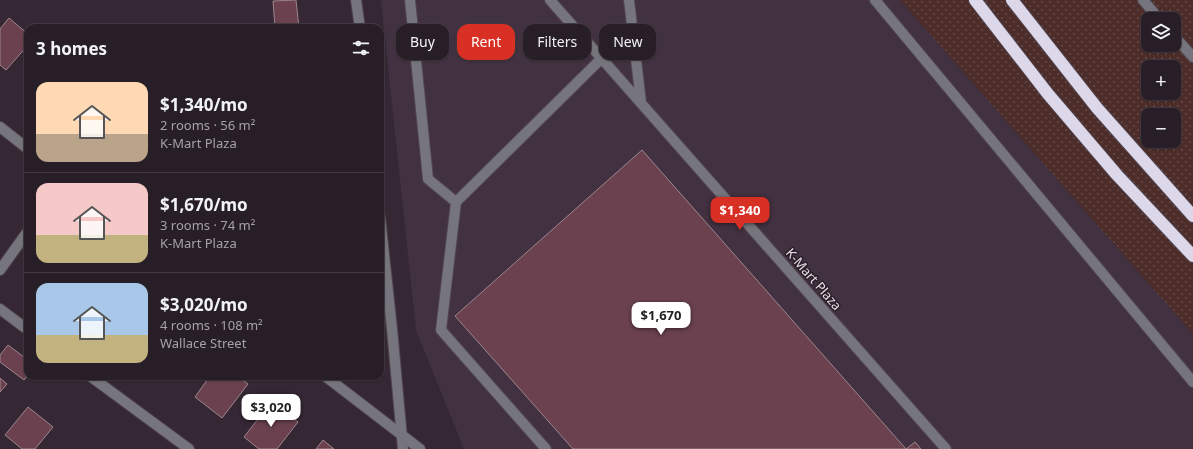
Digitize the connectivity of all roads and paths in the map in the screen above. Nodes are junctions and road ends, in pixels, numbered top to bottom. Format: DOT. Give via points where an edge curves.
graph roads {
  1 [pos="356,0"];
  2 [pos="410,0"];
  3 [pos="550,0"];
  4 [pos="629,0"];
  5 [pos="875,0"];
  6 [pos="975,0"];
  7 [pos="1012,0"];
  8 [pos="1143,0"];
  9 [pos="1154,12"];
  10 [pos="359,24"];
  11 [pos="1181,44"];
  12 [pos="599,55"];
  13 [pos="1193,57"];
  14 [pos="600,60"];
  15 [pos="604,60"];
  16 [pos="641,102"];
  17 [pos="0,127"];
  18 [pos="24,147"];
  19 [pos="456,202"];
  20 [pos="1193,216"];
  21 [pos="24,237"];
  22 [pos="384,254"];
  23 [pos="1193,256"];
  24 [pos="0,270"];
  25 [pos="0,309"];
  26 [pos="24,327"];
  27 [pos="95,380"];
  28 [pos="330,380"];
  29 [pos="1193,382"];
  30 [pos="401,434"];
  31 [pos="189,449"];
  32 [pos="403,449"];
  33 [pos="420,449"];
  34 [pos="546,449"];
  35 [pos="946,449"];
  1 -- 10 [label="street"];
  2 -- 19 [label="street" via="428,179"];
  3 -- 12 [label="street, K-Mart Plaza"];
  4 -- 16 [label="street"];
  5 -- 29 [label="street"];
  6 -- 23 [label="highway" via="1048,94 1117,176"];
  7 -- 20 [label="highway" via="1097,108"];
  8 -- 9 [label="street"];
  11 -- 13 [label="street"];
  14 -- 19 [label="street"];
  15 -- 16 [label="street, K-Mart Plaza"];
  16 -- 35 [label="street, K-Mart Plaza"];
  17 -- 18 [label="street"];
  19 -- 34 [label="street" via="441,330"];
  21 -- 24 [label="street"];
  22 -- 30 [label="street"];
  25 -- 26 [label="street"];
  27 -- 31 [label="street"];
  28 -- 30 [label="street"];
  30 -- 32 [label="street"];
  30 -- 33 [label="street"];
}
